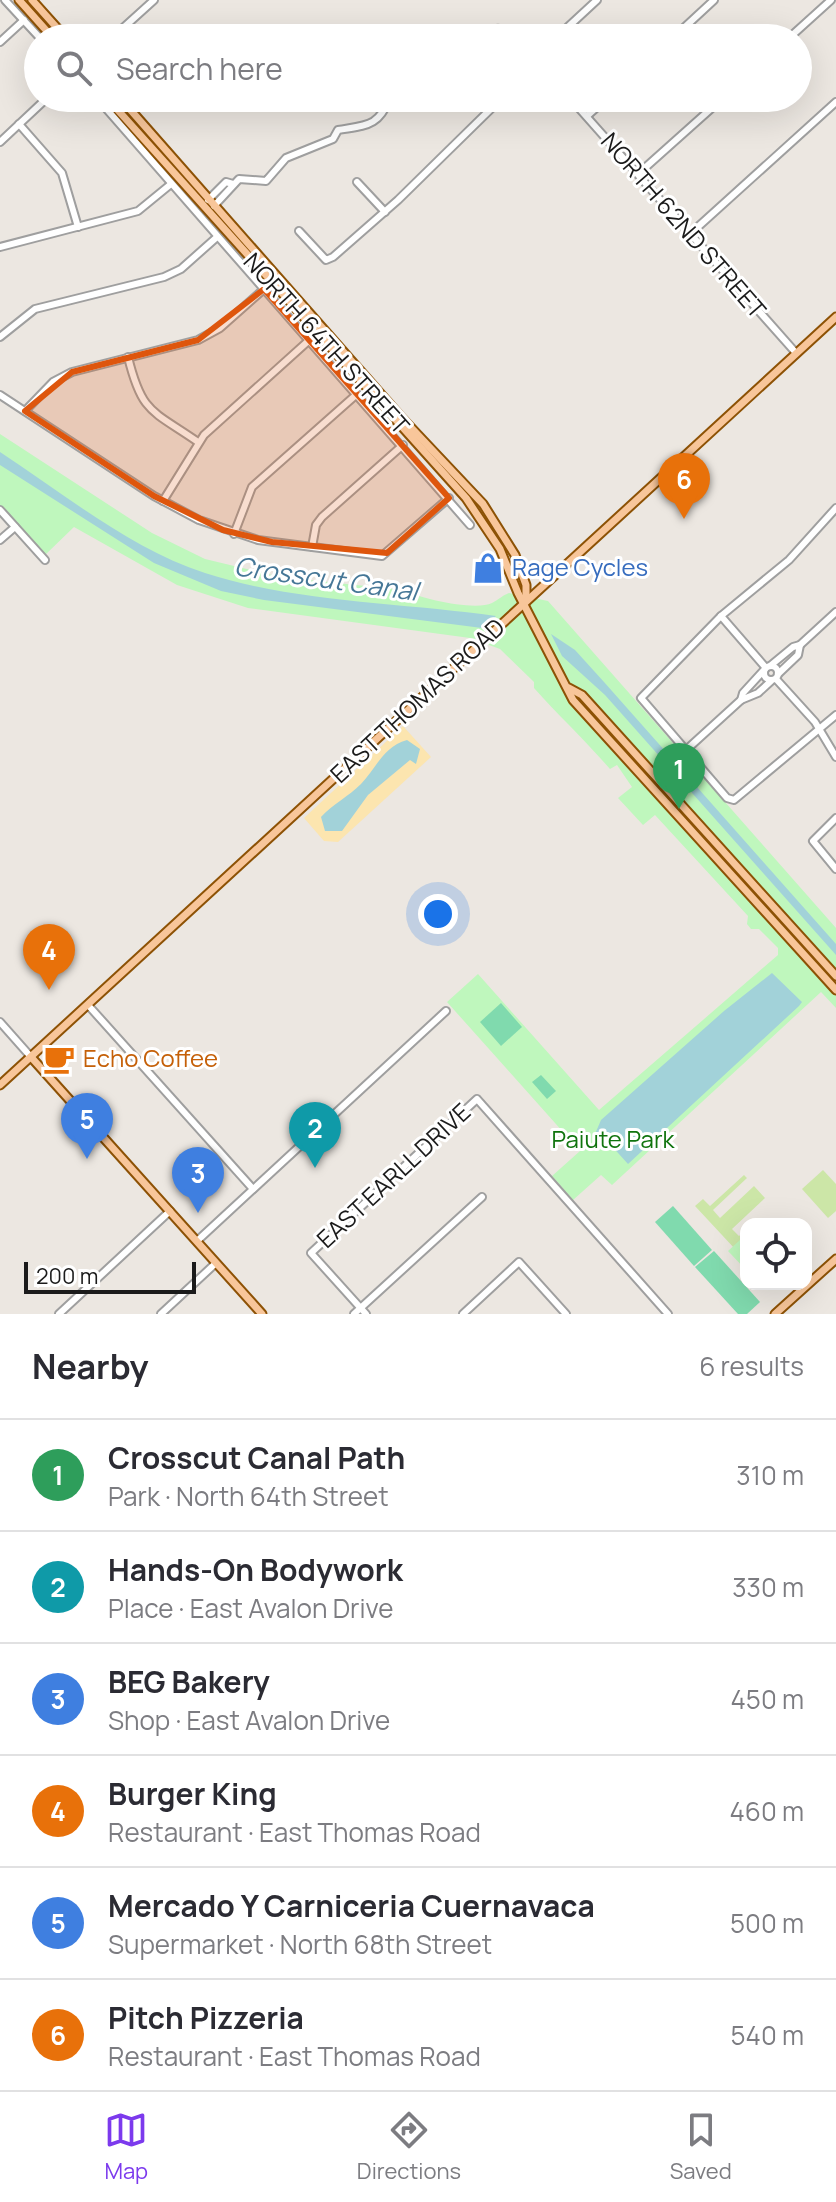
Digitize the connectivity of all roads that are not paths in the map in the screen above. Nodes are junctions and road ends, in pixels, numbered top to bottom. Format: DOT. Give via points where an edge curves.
graph roads {
  1 [pos="5,0"];
  2 [pos="19,0"];
  3 [pos="32,0"];
  4 [pos="154,0"];
  5 [pos="597,0"];
  6 [pos="714,0"];
  7 [pos="831,0"];
  8 [pos="24,20"];
  9 [pos="28,24"];
  10 [pos="40,24"];
  11 [pos="53,24"];
  12 [pos="127,24"];
  13 [pos="571,24"];
  14 [pos="688,24"];
  15 [pos="804,24"];
  16 [pos="0,42"];
  17 [pos="836,102"];
  18 [pos="32,112"];
  19 [pos="106,112"];
  20 [pos="119,112"];
  21 [pos="132,112"];
  22 [pos="384,112"];
  23 [pos="488,112"];
  24 [pos="583,112"];
  25 [pos="591,112"];
  26 [pos="707,112"];
  27 [pos="587,116"];
  28 [pos="19,124"];
  29 [pos="0,142"];
  30 [pos="638,174"];
  31 [pos="357,182"];
  32 [pos="171,184"];
  33 [pos="212,202"];
  34 [pos="205,208"];
  35 [pos="385,212"];
  36 [pos="78,227"];
  37 [pos="299,231"];
  38 [pos="690,234"];
  39 [pos="217,237"];
  40 [pos="0,247"];
  41 [pos="264,289"];
  42 [pos="836,317"];
  43 [pos="323,328"];
  44 [pos="316,334"];
  45 [pos="0,337"];
  46 [pos="307,343"];
  47 [pos="796,353"];
  48 [pos="128,357"];
  49 [pos="357,394"];
  50 [pos="0,395"];
  51 [pos="25,411"];
  52 [pos="198,442"];
  53 [pos="403,445"];
  54 [pos="473,493"];
  55 [pos="449,498"];
  56 [pos="466,498"];
  57 [pos="163,501"];
  58 [pos="836,508"];
  59 [pos="0,510"];
  60 [pos="829,515"];
  61 [pos="836,523"];
  62 [pos="470,525"];
  63 [pos="15,527"];
  64 [pos="234,534"];
  65 [pos="0,540"];
  66 [pos="312,547"];
  67 [pos="45,560"];
  68 [pos="526,602"];
  69 [pos="836,612"];
  70 [pos="721,616"];
  71 [pos="800,645"];
  72 [pos="767,668"];
  73 [pos="775,678"];
  74 [pos="569,688"];
  75 [pos="741,700"];
  76 [pos="836,715"];
  77 [pos="820,730"];
  78 [pos="685,751"];
  79 [pos="836,757"];
  80 [pos="836,818"];
  81 [pos="836,869"];
  82 [pos="836,976"];
  83 [pos="836,990"];
  84 [pos="88,1005"];
  85 [pos="446,1011"];
  86 [pos="0,1022"];
  87 [pos="31,1057"];
  88 [pos="0,1085"];
  89 [pos="253,1189"];
  90 [pos="482,1197"];
  91 [pos="170,1211"];
  92 [pos="197,1241"];
  93 [pos="836,1259"];
  94 [pos="216,1263"];
  95 [pos="363,1311"];
  96 [pos="59,1314"];
  97 [pos="161,1314"];
  98 [pos="262,1314"];
  99 [pos="354,1314"];
  100 [pos="463,1314"];
  101 [pos="566,1314"];
  102 [pos="668,1314"];
  103 [pos="775,1314"];
  1 -- 8 [label="street"];
  2 -- 10 [label="main road"];
  3 -- 11 [label="main road"];
  4 -- 12 [label="street"];
  5 -- 13 [label="street"];
  6 -- 14 [label="street"];
  7 -- 15 [label="street"];
  8 -- 9 [label="street"];
  8 -- 16 [label="street"];
  17 -- 38 [label="street"];
  18 -- 28 [label="street"];
  19 -- 32 [label="street, NORTH 64TH STREET"];
  20 -- 34 [label="main road, NORTH 64TH STREET"];
  21 -- 33 [label="main road, NORTH 64TH STREET"];
  22 -- 33 [label="street" via="370,125 338,130 333,139 286,158 266,181 239,179"];
  23 -- 35 [label="street"];
  24 -- 27 [label="street, NORTH 62ND STREET"];
  25 -- 27 [label="street"];
  26 -- 30 [label="street"];
  27 -- 30 [label="street, NORTH 62ND STREET"];
  28 -- 29 [label="street"];
  28 -- 36 [label="street" via="62,173"];
  30 -- 38 [label="street, NORTH 62ND STREET"];
  31 -- 35 [label="street"];
  32 -- 36 [label="street" via="138,211"];
  32 -- 39 [label="street, NORTH 64TH STREET"];
  33 -- 34 [label="street"];
  33 -- 43 [label="main road, NORTH 64TH STREET"];
  34 -- 44 [label="main road, NORTH 64TH STREET"];
  35 -- 37 [label="street" via="326,260"];
  36 -- 40 [label="street"];
  38 -- 47 [label="street, NORTH 62ND STREET"];
  39 -- 41 [label="street, NORTH 64TH STREET"];
  39 -- 45 [label="street" via="164,277 35,309"];
  41 -- 46 [label="street, NORTH 64TH STREET"];
  41 -- 48 [label="street" via="198,340"];
  42 -- 47 [label="main road, EAST THOMAS ROAD"];
  43 -- 44 [label="main road"];
  43 -- 54 [label="main road, NORTH 64TH STREET"];
  44 -- 46 [label="street"];
  44 -- 56 [label="main road, NORTH 64TH STREET"];
  46 -- 49 [label="street, NORTH 64TH STREET"];
  46 -- 52 [label="street"];
  47 -- 68 [label="main road, EAST THOMAS ROAD"];
  48 -- 51 [label="street" via="72,372 53,382"];
  48 -- 52 [label="street" via="136,392 145,405"];
  49 -- 53 [label="street, NORTH 64TH STREET"];
  49 -- 64 [label="street" via="252,487"];
  50 -- 51 [label="street"];
  51 -- 57 [label="street"];
  52 -- 57 [label="street"];
  53 -- 55 [label="street, NORTH 64TH STREET"];
  53 -- 66 [label="street" via="322,517"];
  54 -- 56 [label="main road"];
  54 -- 68 [label="main road, NORTH 64TH STREET" via="515,555"];
  55 -- 62 [label="street, NORTH 64TH STREET"];
  55 -- 66 [label="street" via="382,556"];
  56 -- 68 [label="main road, NORTH 64TH STREET"];
  57 -- 64 [label="street"];
  58 -- 60 [label="street"];
  59 -- 63 [label="street"];
  60 -- 61 [label="street"];
  60 -- 70 [label="street" via="789,560"];
  63 -- 65 [label="street"];
  63 -- 67 [label="street"];
  64 -- 66 [label="street"];
  68 -- 74 [label="main road, NORTH 64TH STREET"];
  68 -- 84 [label="main road, EAST THOMAS ROAD"];
  69 -- 71 [label="street"];
  70 -- 72 [label="street"];
  70 -- 78 [label="street" via="641,698"];
  71 -- 72 [label="street"];
  71 -- 73 [label="street" via="798,655"];
  72 -- 73 [label="street"];
  72 -- 73 [label="street" via="765,678"];
  72 -- 75 [label="street"];
  73 -- 75 [label="street"];
  73 -- 77 [label="street"];
  74 -- 82 [label="main road, NORTH 64TH STREET" via="582,695"];
  74 -- 83 [label="main road, NORTH 64TH STREET" via="573,700"];
  75 -- 78 [label="street"];
  76 -- 77 [label="street"];
  77 -- 78 [label="street" via="734,800"];
  77 -- 79 [label="street"];
  80 -- 81 [label="street" via="813,841"];
  84 -- 87 [label="main road, EAST THOMAS ROAD"];
  84 -- 89 [label="street"];
  85 -- 89 [label="street"];
  86 -- 87 [label="street"];
  87 -- 88 [label="main road, EAST THOMAS ROAD"];
  87 -- 91 [label="main road"];
  89 -- 92 [label="street"];
  90 -- 95 [label="street"];
  91 -- 92 [label="main road"];
  91 -- 96 [label="street"];
  92 -- 94 [label="main road"];
  93 -- 103 [label="main road"];
  94 -- 97 [label="street"];
  94 -- 98 [label="main road"];
  95 -- 99 [label="street"];
  95 -- 102 [label="street, EAST EARLL DRIVE" via="311,1253 477,1099"];
  100 -- 101 [label="street" via="519,1262"];
}
